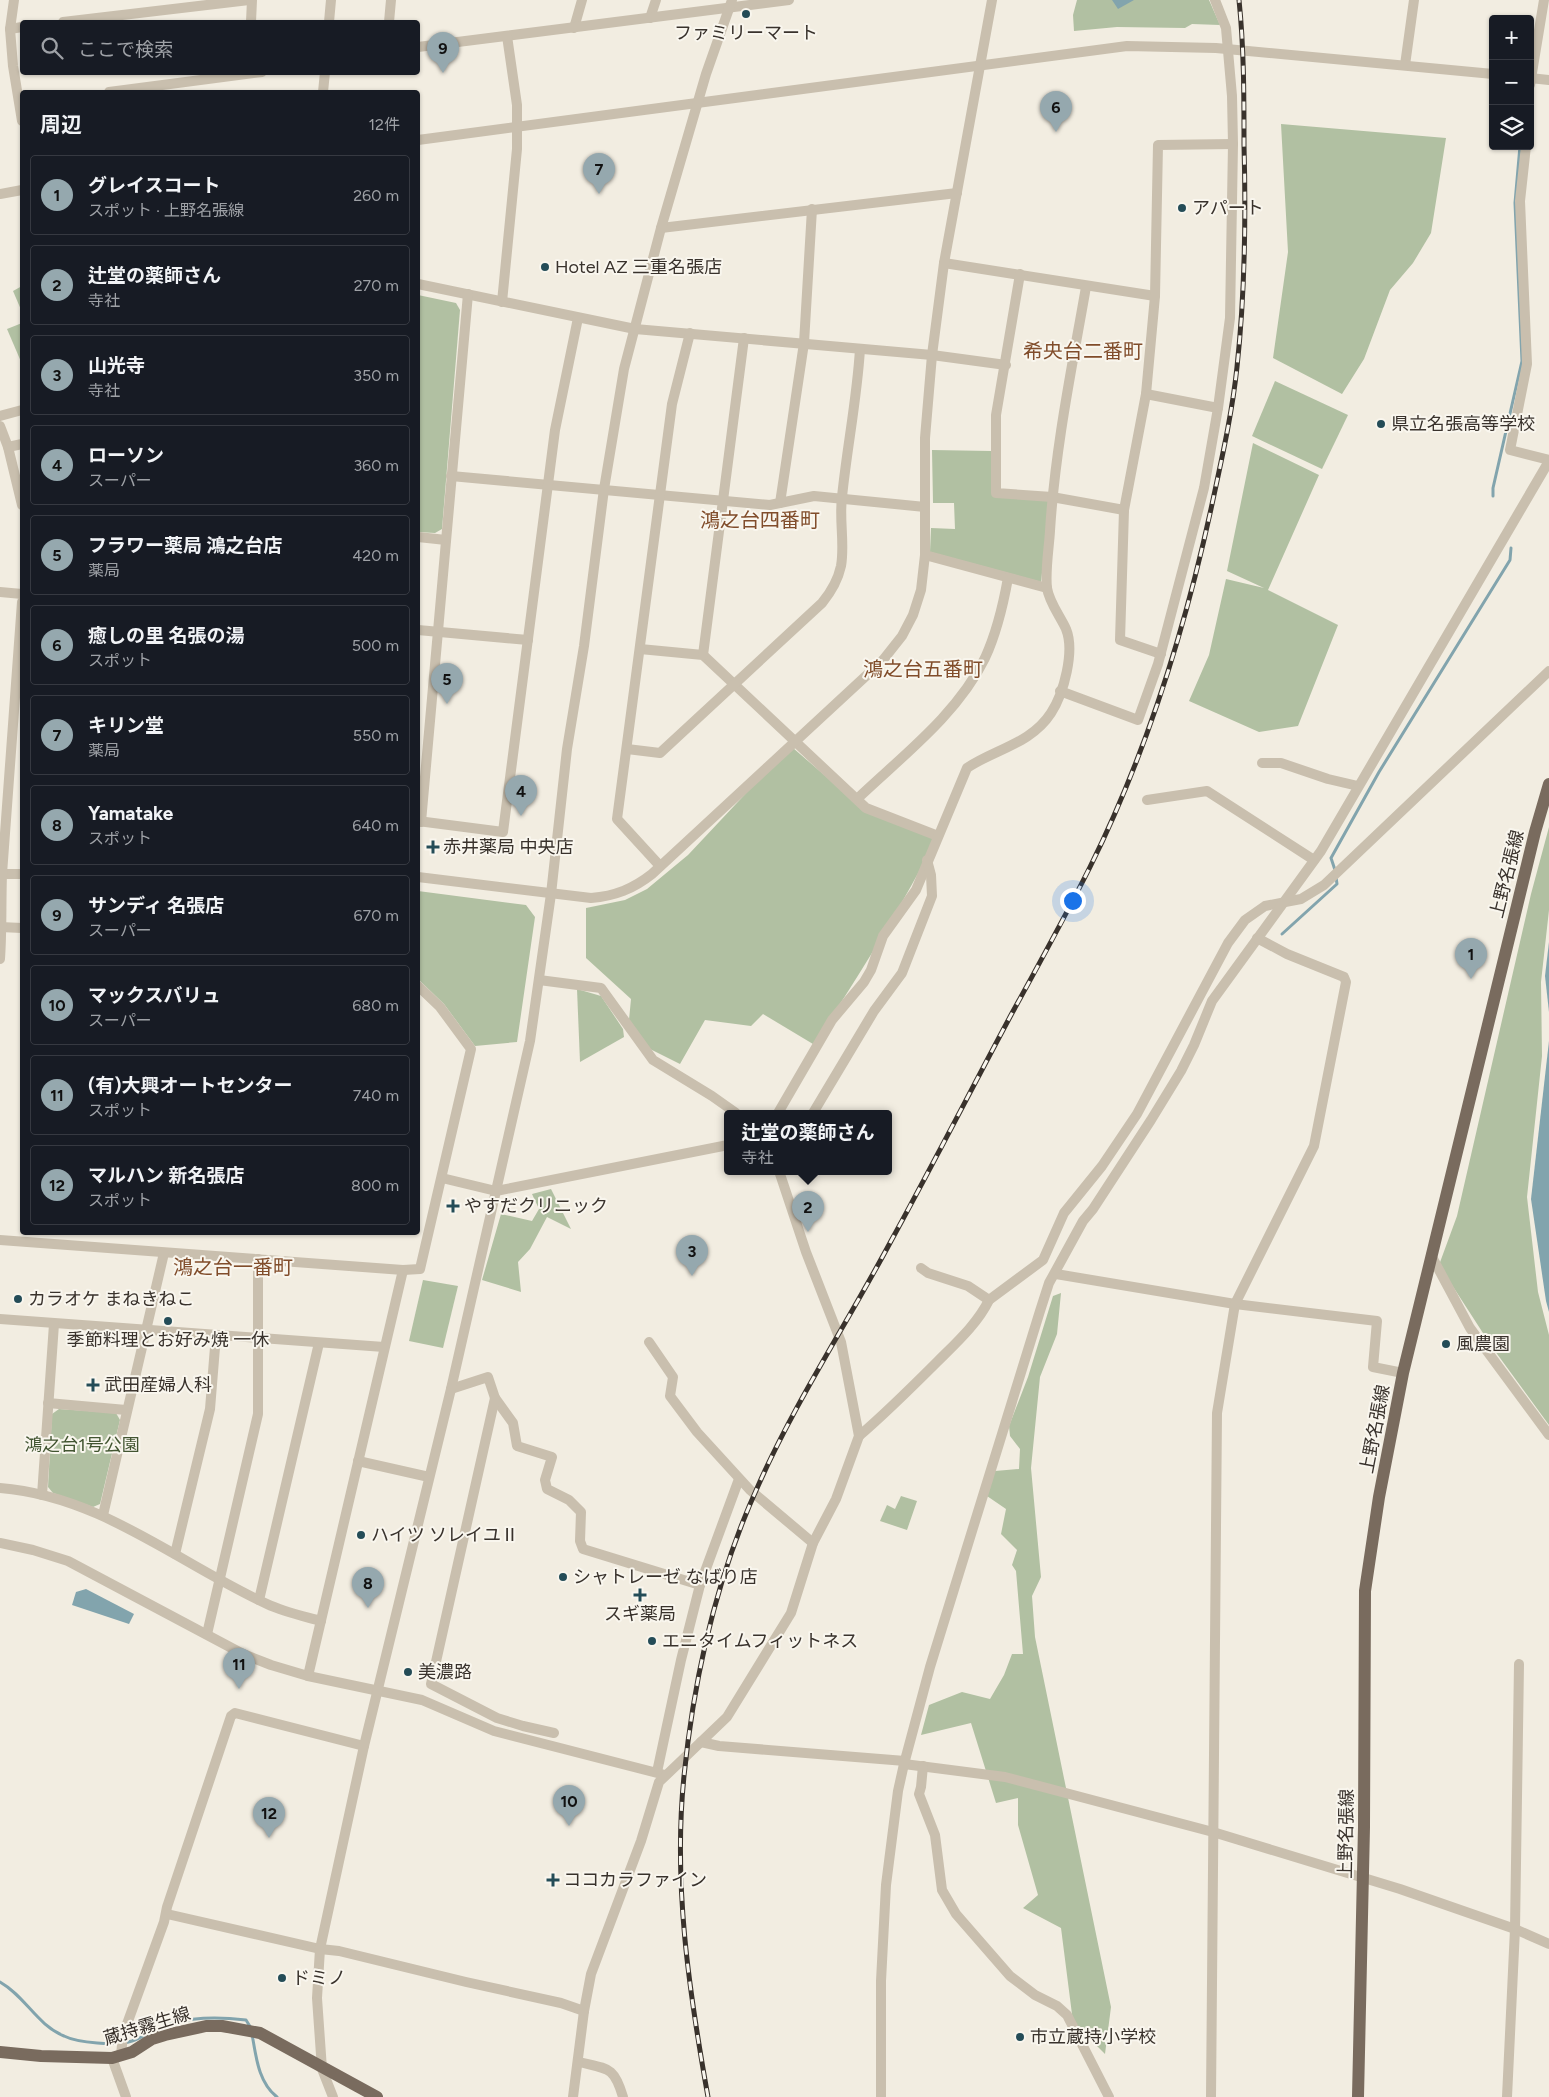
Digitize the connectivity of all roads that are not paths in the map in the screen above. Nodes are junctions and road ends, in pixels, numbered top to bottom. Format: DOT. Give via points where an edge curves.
graph roads {
  1 [pos="14,0"];
  2 [pos="251,0"];
  3 [pos="331,0"];
  4 [pos="391,0"];
  5 [pos="582,0"];
  6 [pos="656,0"];
  7 [pos="790,0"];
  8 [pos="992,0"];
  9 [pos="1215,0"];
  10 [pos="1414,0"];
  11 [pos="1544,0"];
  12 [pos="731,4"];
  13 [pos="650,18"];
  14 [pos="80,20"];
  15 [pos="251,20"];
  16 [pos="329,20"];
  17 [pos="389,20"];
  18 [pos="20,27"];
  19 [pos="574,28"];
  20 [pos="10,29"];
  21 [pos="507,36"];
  22 [pos="420,48"];
  23 [pos="1534,60"];
  24 [pos="980,64"];
  25 [pos="1405,65"];
  26 [pos="1489,74"];
  27 [pos="233,75"];
  28 [pos="325,75"];
  29 [pos="1534,78"];
  30 [pos="1549,80"];
  31 [pos="124,90"];
  32 [pos="323,90"];
  33 [pos="20,96"];
  34 [pos="698,104"];
  35 [pos="516,126"];
  36 [pos="420,140"];
  37 [pos="1233,144"];
  38 [pos="1526,150"];
  39 [pos="20,190"];
  40 [pos="957,192"];
  41 [pos="0,194"];
  42 [pos="812,209"];
  43 [pos="660,228"];
  44 [pos="944,263"];
  45 [pos="1020,274"];
  46 [pos="420,284"];
  47 [pos="1086,286"];
  48 [pos="468,294"];
  49 [pos="1155,296"];
  50 [pos="502,302"];
  51 [pos="578,318"];
  52 [pos="635,329"];
  53 [pos="690,333"];
  54 [pos="744,338"];
  55 [pos="804,343"];
  56 [pos="860,349"];
  57 [pos="932,355"];
  58 [pos="1006,365"];
  59 [pos="1146,394"];
  60 [pos="1218,408"];
  61 [pos="20,411"];
  62 [pos="0,416"];
  63 [pos="0,422"];
  64 [pos="0,426"];
  65 [pos="20,445"];
  66 [pos="8,448"];
  67 [pos="1549,460"];
  68 [pos="18,475"];
  69 [pos="451,476"];
  70 [pos="549,484"];
  71 [pos="604,489"];
  72 [pos="20,490"];
  73 [pos="659,494"];
  74 [pos="1052,497"];
  75 [pos="841,499"];
  76 [pos="723,500"];
  77 [pos="780,503"];
  78 [pos="925,507"];
  79 [pos="1124,510"];
  80 [pos="420,537"];
  81 [pos="446,540"];
  82 [pos="925,555"];
  83 [pos="1008,578"];
  84 [pos="1047,588"];
  85 [pos="0,592"];
  86 [pos="20,594"];
  87 [pos="20,629"];
  88 [pos="420,630"];
  89 [pos="438,631"];
  90 [pos="528,640"];
  91 [pos="640,649"];
  92 [pos="1161,654"];
  93 [pos="702,655"];
  94 [pos="1549,671"];
  95 [pos="734,684"];
  96 [pos="1060,692"];
  97 [pos="794,742"];
  98 [pos="627,749"];
  99 [pos="1262,763"];
  100 [pos="1549,784"];
  101 [pos="1358,786"];
  102 [pos="857,799"];
  103 [pos="1146,800"];
  104 [pos="420,811"];
  105 [pos="420,821"];
  106 [pos="938,836"];
  107 [pos="927,860"];
  108 [pos="1314,860"];
  109 [pos="660,866"];
  110 [pos="2,874"];
  111 [pos="20,874"];
  112 [pos="420,877"];
  113 [pos="551,894"];
  114 [pos="1285,902"];
  115 [pos="1,927"];
  116 [pos="20,928"];
  117 [pos="1257,938"];
  118 [pos="0,959"];
  119 [pos="539,980"];
  120 [pos="420,988"];
  121 [pos="732,1110"];
  122 [pos="780,1110"];
  123 [pos="814,1110"];
  124 [pos="724,1146"];
  125 [pos="780,1175"];
  126 [pos="442,1178"];
  127 [pos="496,1191"];
  128 [pos="0,1240"];
  129 [pos="164,1253"];
  130 [pos="1431,1255"];
  131 [pos="258,1259"];
  132 [pos="921,1268"];
  133 [pos="403,1270"];
  134 [pos="1056,1274"];
  135 [pos="990,1300"];
  136 [pos="1235,1304"];
  137 [pos="0,1319"];
  138 [pos="54,1324"];
  139 [pos="146,1330"];
  140 [pos="216,1335"];
  141 [pos="257,1338"];
  142 [pos="649,1342"];
  143 [pos="319,1343"];
  144 [pos="384,1347"];
  145 [pos="1403,1373"];
  146 [pos="450,1389"];
  147 [pos="495,1398"];
  148 [pos="48,1403"];
  149 [pos="126,1410"];
  150 [pos="1549,1435"];
  151 [pos="859,1436"];
  152 [pos="358,1461"];
  153 [pos="429,1477"];
  154 [pos="740,1479"];
  155 [pos="0,1488"];
  156 [pos="42,1495"];
  157 [pos="103,1515"];
  158 [pos="0,1543"];
  159 [pos="814,1543"];
  160 [pos="175,1554"];
  161 [pos="220,1579"];
  162 [pos="700,1585"];
  163 [pos="259,1600"];
  164 [pos="321,1621"];
  165 [pos="206,1634"];
  166 [pos="1520,1664"];
  167 [pos="308,1676"];
  168 [pos="378,1690"];
  169 [pos="554,1732"];
  170 [pos="702,1742"];
  171 [pos="364,1746"];
  172 [pos="904,1762"];
  173 [pos="923,1766"];
  174 [pos="661,1774"];
  175 [pos="1213,1832"];
  176 [pos="1363,1878"];
  177 [pos="167,1914"];
  178 [pos="1515,1929"];
  179 [pos="1549,1944"];
  180 [pos="320,1949"];
  181 [pos="584,2011"];
  182 [pos="0,2052"];
  183 [pos="116,2057"];
  184 [pos="579,2062"];
  185 [pos="322,2069"];
  186 [pos="126,2097"];
  187 [pos="333,2097"];
  188 [pos="377,2097"];
  189 [pos="573,2097"];
  190 [pos="623,2097"];
  191 [pos="881,2097"];
  192 [pos="1109,2097"];
  193 [pos="1211,2097"];
  194 [pos="1358,2097"];
  195 [pos="1507,2097"];
  1 -- 20 [label="street"];
  2 -- 14 [label="street"];
  2 -- 15 [label="street"];
  3 -- 16 [label="street"];
  4 -- 17 [label="street"];
  5 -- 19 [label="street"];
  6 -- 13 [label="street"];
  7 -- 12 [label="street"];
  8 -- 24 [label="street"];
  9 -- 37 [label="street" via="1226,28"];
  10 -- 25 [label="street"];
  11 -- 23 [label="street"];
  12 -- 13 [label="street"];
  12 -- 34 [label="street"];
  13 -- 19 [label="street"];
  18 -- 20 [label="street"];
  19 -- 21 [label="street"];
  20 -- 33 [label="street" via="13,66"];
  21 -- 22 [label="street"];
  21 -- 35 [label="street" via="517,105"];
  24 -- 25 [label="street" via="1127,46 1216,48"];
  24 -- 34 [label="street"];
  24 -- 40 [label="street"];
  25 -- 26 [label="street"];
  27 -- 31 [label="street"];
  28 -- 32 [label="street"];
  29 -- 30 [label="street"];
  34 -- 35 [label="street"];
  34 -- 43 [label="street"];
  35 -- 36 [label="street"];
  35 -- 50 [label="street" via="517,149"];
  37 -- 49 [label="street" via="1158,145"];
  37 -- 60 [label="street" via="1230,318"];
  38 -- 67 [label="street" via="1520,201 1527,364 1510,450"];
  39 -- 41 [label="street"];
  40 -- 42 [label="street"];
  40 -- 44 [label="street"];
  42 -- 43 [label="street"];
  42 -- 55 [label="street"];
  43 -- 52 [label="street"];
  44 -- 45 [label="street"];
  44 -- 57 [label="street"];
  45 -- 47 [label="street"];
  45 -- 58 [label="street"];
  46 -- 48 [label="street"];
  47 -- 49 [label="street"];
  47 -- 74 [label="street"];
  48 -- 50 [label="street"];
  48 -- 69 [label="street"];
  49 -- 59 [label="street"];
  50 -- 51 [label="street"];
  51 -- 52 [label="street"];
  51 -- 70 [label="street" via="555,430"];
  52 -- 53 [label="street"];
  52 -- 71 [label="street" via="624,369"];
  53 -- 54 [label="street"];
  53 -- 73 [label="street" via="672,404"];
  54 -- 55 [label="street"];
  54 -- 76 [label="street"];
  55 -- 56 [label="street"];
  55 -- 77 [label="street"];
  56 -- 57 [label="street"];
  56 -- 75 [label="street"];
  57 -- 58 [label="street"];
  57 -- 78 [label="street" via="925,430"];
  58 -- 74 [label="street" via="996,415 996,493"];
  59 -- 60 [label="street"];
  59 -- 79 [label="street"];
  60 -- 92 [label="street" via="1204,488"];
  61 -- 62 [label="street"];
  62 -- 63 [label="street"];
  64 -- 66 [label="street"];
  65 -- 66 [label="street"];
  66 -- 68 [label="street"];
  67 -- 101 [label="street"];
  68 -- 72 [label="street"];
  69 -- 70 [label="street"];
  69 -- 81 [label="street"];
  70 -- 71 [label="street"];
  70 -- 90 [label="street"];
  71 -- 73 [label="street"];
  71 -- 113 [label="street" via="567,749"];
  73 -- 76 [label="street"];
  73 -- 91 [label="street"];
  74 -- 79 [label="street"];
  74 -- 84 [label="street"];
  75 -- 77 [label="street" via="814,496"];
  75 -- 78 [label="street"];
  75 -- 95 [label="street" via="842,556 832,590"];
  76 -- 77 [label="street" via="770,505"];
  76 -- 93 [label="street"];
  78 -- 82 [label="street"];
  79 -- 92 [label="street" via="1120,640"];
  80 -- 81 [label="street"];
  81 -- 89 [label="street"];
  82 -- 83 [label="street"];
  82 -- 97 [label="street" via="918,601 902,636 883,660"];
  83 -- 84 [label="street"];
  83 -- 102 [label="street" via="992,641 967,689 939,722"];
  84 -- 96 [label="street" via="1069,641 1068,667"];
  85 -- 86 [label="street"];
  87 -- 110 [label="street"];
  88 -- 89 [label="street"];
  89 -- 90 [label="street"];
  89 -- 104 [label="street"];
  90 -- 105 [label="street" via="504,832"];
  91 -- 93 [label="street"];
  91 -- 98 [label="street"];
  92 -- 96 [label="street" via="1138,720"];
  93 -- 95 [label="street"];
  94 -- 114 [label="street" via="1335,876 1311,895"];
  95 -- 97 [label="street"];
  95 -- 98 [label="street" via="660,753"];
  96 -- 106 [label="street" via="1052,712 1024,739 967,768"];
  97 -- 102 [label="street"];
  97 -- 109 [label="street"];
  98 -- 109 [label="street" via="617,819"];
  99 -- 101 [label="street" via="1281,763"];
  100 -- 130 [label="main road, 上野名張線"];
  101 -- 108 [label="street"];
  102 -- 106 [label="street" via="866,808"];
  103 -- 108 [label="street" via="1206,791"];
  106 -- 107 [label="street"];
  107 -- 122 [label="street" via="916,890 882,936 864,982 832,1020"];
  107 -- 123 [label="street" via="932,896 902,973 874,1011"];
  108 -- 114 [label="street"];
  109 -- 113 [label="street" via="633,887 612,895 591,898"];
  110 -- 111 [label="street"];
  110 -- 115 [label="street"];
  112 -- 113 [label="street"];
  113 -- 119 [label="street"];
  114 -- 117 [label="street"];
  114 -- 135 [label="street" via="1265,906 1236,930 1138,1114 1064,1213 1043,1260"];
  115 -- 116 [label="street"];
  115 -- 118 [label="street"];
  117 -- 134 [label="street" via="1212,1001 1181,1071 1083,1221"];
  117 -- 136 [label="street" via="1344,977 1346,982 1314,1146"];
  119 -- 121 [label="street" via="601,988 653,1060"];
  119 -- 127 [label="street" via="530,1041"];
  120 -- 126 [label="street" via="440,1007 471,1049"];
  124 -- 127 [label="street"];
  125 -- 151 [label="street" via="841,1342"];
  126 -- 127 [label="street"];
  126 -- 133 [label="street" via="420,1269"];
  127 -- 146 [label="street"];
  128 -- 129 [label="street"];
  129 -- 131 [label="street"];
  129 -- 139 [label="street"];
  130 -- 145 [label="main road, 上野名張線"];
  130 -- 150 [label="street" via="1470,1328"];
  131 -- 133 [label="street"];
  131 -- 141 [label="street"];
  132 -- 135 [label="street" via="968,1286"];
  133 -- 144 [label="street"];
  134 -- 136 [label="street"];
  134 -- 172 [label="street" via="1049,1283 1034,1328"];
  135 -- 151 [label="street" via="954,1344 900,1400"];
  136 -- 145 [label="street" via="1377,1322 1373,1367"];
  136 -- 175 [label="street" via="1217,1413"];
  137 -- 138 [label="street"];
  138 -- 139 [label="street"];
  138 -- 148 [label="street"];
  139 -- 140 [label="street"];
  139 -- 149 [label="street"];
  140 -- 141 [label="street"];
  140 -- 160 [label="street" via="210,1409"];
  141 -- 143 [label="street"];
  141 -- 161 [label="street" via="258,1414"];
  142 -- 154 [label="street" via="672,1377 670,1396 697,1432"];
  143 -- 144 [label="street"];
  143 -- 163 [label="street"];
  144 -- 152 [label="street"];
  145 -- 176 [label="main road, 上野名張線" via="1365,1591"];
  146 -- 147 [label="street" via="488,1377"];
  146 -- 153 [label="street"];
  147 -- 162 [label="street" via="513,1423 517,1446 552,1457 545,1480 546,1489 569,1500 581,1512 580,1541 583,1549"];
  147 -- 169 [label="street" via="431,1684 497,1718"];
  148 -- 149 [label="street"];
  148 -- 156 [label="street"];
  149 -- 157 [label="street"];
  151 -- 159 [label="street" via="836,1500"];
  152 -- 153 [label="street"];
  152 -- 164 [label="street"];
  153 -- 168 [label="street"];
  154 -- 159 [label="street"];
  154 -- 162 [label="street"];
  155 -- 156 [label="street"];
  156 -- 157 [label="street"];
  157 -- 160 [label="street"];
  158 -- 165 [label="street" via="68,1561"];
  159 -- 170 [label="street" via="791,1613 727,1717"];
  160 -- 161 [label="street"];
  161 -- 163 [label="street"];
  161 -- 165 [label="street"];
  162 -- 174 [label="street" via="681,1660"];
  163 -- 164 [label="street"];
  164 -- 167 [label="street"];
  165 -- 167 [label="street" via="243,1654"];
  166 -- 178 [label="street"];
  167 -- 168 [label="street"];
  168 -- 171 [label="street"];
  168 -- 174 [label="street" via="422,1700 494,1731"];
  170 -- 172 [label="street"];
  170 -- 174 [label="street"];
  171 -- 177 [label="street" via="235,1713 231,1716"];
  171 -- 180 [label="street"];
  172 -- 173 [label="street"];
  172 -- 191 [label="street" via="886,1885"];
  173 -- 175 [label="street" via="1005,1777"];
  173 -- 192 [label="street" via="918,1794 935,1835 942,1890 956,1914 1010,1976 1067,2015"];
  174 -- 181 [label="street" via="641,1841 592,1974"];
  175 -- 176 [label="street"];
  175 -- 193 [label="street"];
  176 -- 178 [label="street"];
  176 -- 194 [label="main road, 上野名張線"];
  177 -- 180 [label="street"];
  177 -- 183 [label="street"];
  178 -- 179 [label="street"];
  178 -- 195 [label="street"];
  180 -- 181 [label="street" via="561,2003"];
  180 -- 185 [label="street" via="317,1998"];
  181 -- 184 [label="street"];
  182 -- 183 [label="main road, 蔵持霧生線"];
  183 -- 185 [label="main road, 蔵持霧生線" via="165,2035 222,2026 260,2033"];
  183 -- 186 [label="street"];
  184 -- 189 [label="street"];
  184 -- 190 [label="street" via="612,2072"];
  185 -- 187 [label="street"];
  185 -- 188 [label="main road, 蔵持霧生線"];
}
